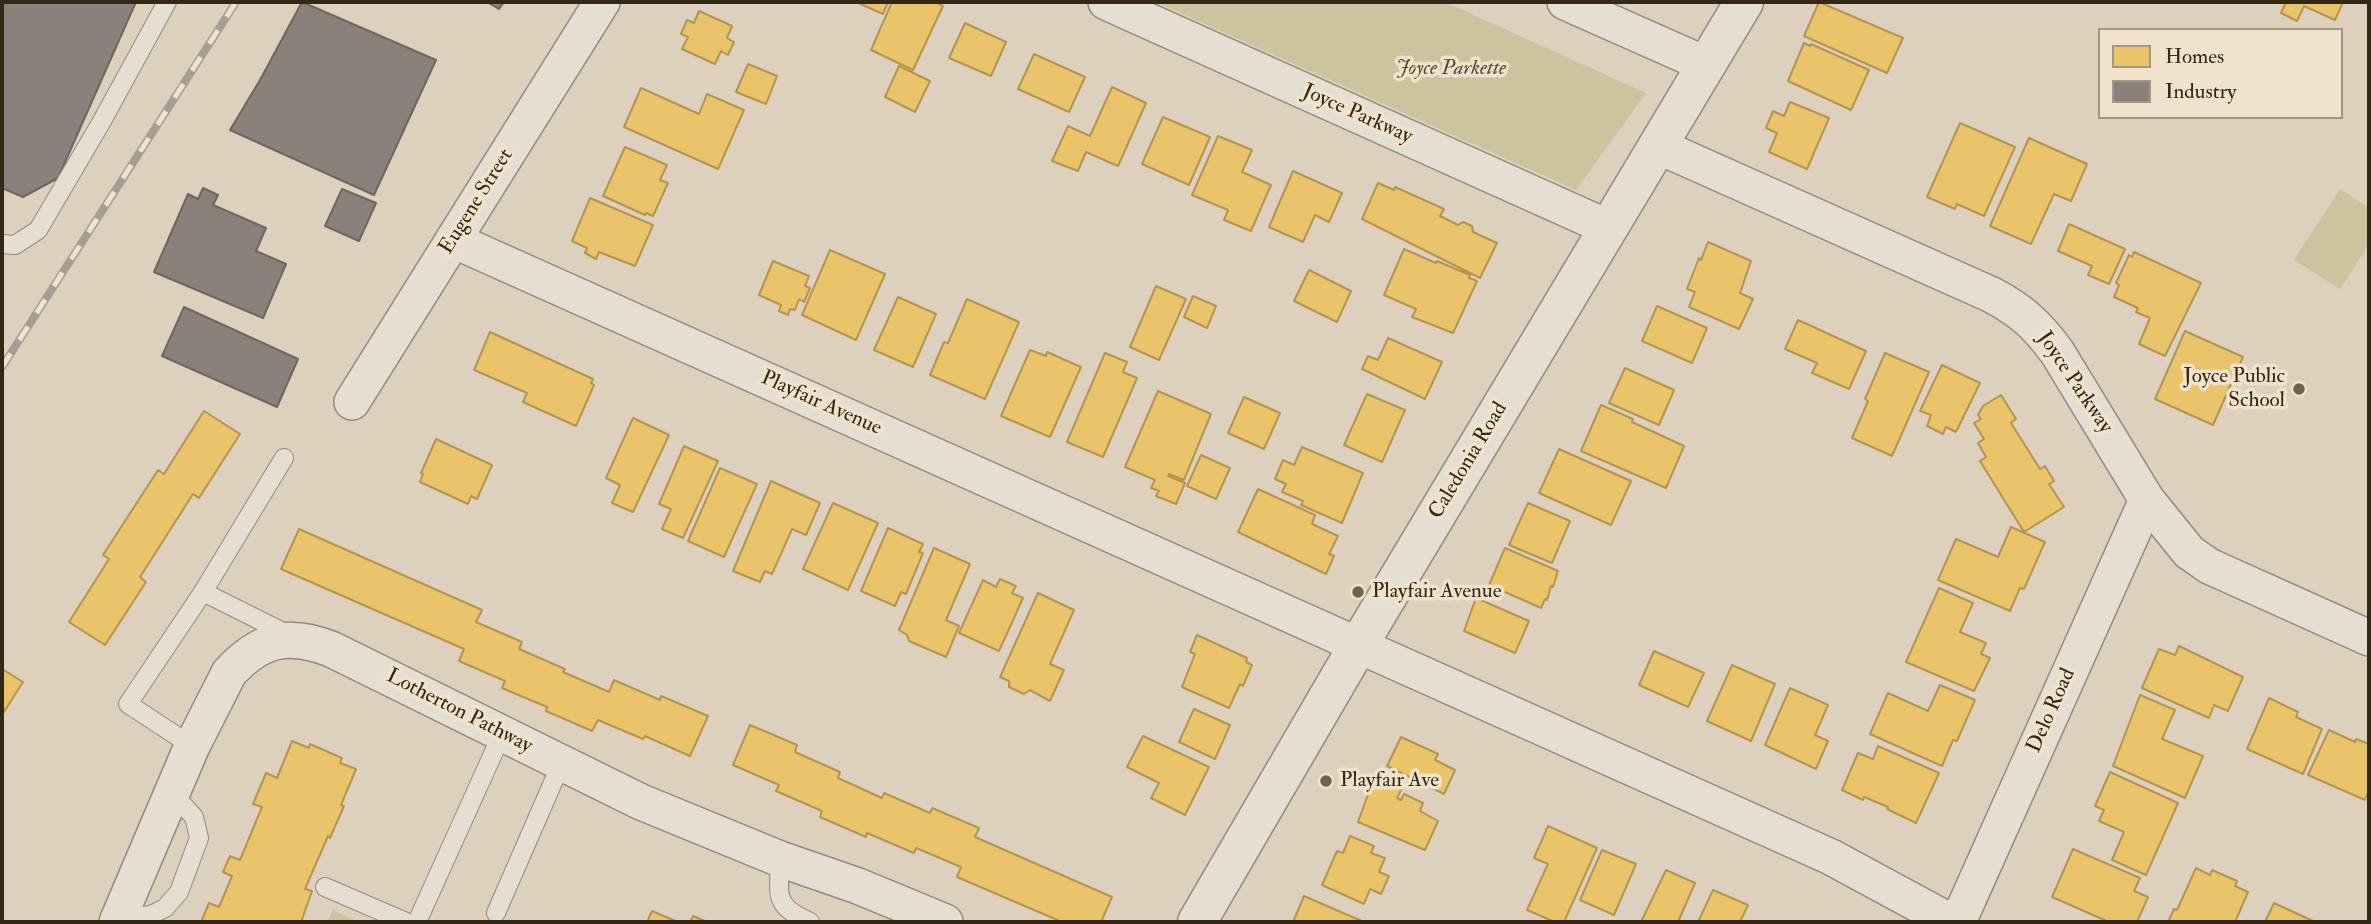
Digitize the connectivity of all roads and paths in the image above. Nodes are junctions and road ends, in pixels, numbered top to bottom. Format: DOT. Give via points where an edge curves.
graph roads {
  1 [pos="167,2"];
  2 [pos="602,2"];
  3 [pos="1106,2"];
  4 [pos="1565,2"];
  5 [pos="1744,2"];
  6 [pos="1707,65"];
  7 [pos="1658,146"];
  8 [pos="1609,228"];
  9 [pos="453,240"];
  10 [pos="2,244"];
  11 [pos="352,402"];
  12 [pos="284,458"];
  13 [pos="2147,500"];
  14 [pos="203,592"];
  15 [pos="294,638"];
  16 [pos="2369,638"];
  17 [pos="1359,644"];
  18 [pos="502,734"];
  19 [pos="192,746"];
  20 [pos="561,764"];
  21 [pos="780,859"];
  22 [pos="326,887"];
  23 [pos="496,913"];
  24 [pos="926,919"];
  25 [pos="118,921"];
  26 [pos="406,922"];
  27 [pos="417,922"];
  28 [pos="810,922"];
  29 [pos="1197,922"];
  30 [pos="1951,922"];
  31 [pos="1958,922"];
  1 -- 10 [label="lane" via="38,230 15,245"];
  2 -- 9 [label="street, Eugene Street"];
  3 -- 8 [label="street, Joyce Parkway"];
  4 -- 6 [label="street"];
  5 -- 6 [label="street, Caledonia Road"];
  6 -- 7 [label="street, Caledonia Road"];
  7 -- 8 [label="street, Caledonia Road"];
  7 -- 13 [label="street, Joyce Parkway" via="2020,310 2057,352"];
  8 -- 17 [label="street, Caledonia Road"];
  9 -- 11 [label="street, Eugene Street"];
  9 -- 17 [label="street, Playfair Avenue"];
  12 -- 14 [label="lane"];
  13 -- 16 [label="street, Joyce Parkway" via="2189,552 2210,566"];
  13 -- 31 [label="street, Delo Road"];
  14 -- 15 [label="lane"];
  14 -- 19 [label="lane" via="128,704"];
  15 -- 18 [label="street, Lotherton Pathway" via="331,649"];
  15 -- 19 [label="street" via="266,644 229,673"];
  17 -- 29 [label="street, Caledonia Road"];
  17 -- 30 [label="street, Playfair Avenue" via="1831,857"];
  18 -- 20 [label="street, Lotherton Pathway"];
  18 -- 27 [label="lane"];
  19 -- 25 [label="street"];
  20 -- 21 [label="street, Lotherton Pathway"];
  20 -- 23 [label="lane"];
  21 -- 24 [label="street, Lotherton Pathway"];
  21 -- 28 [label="lane" via="779,898 790,913"];
  22 -- 26 [label="lane"];
}
